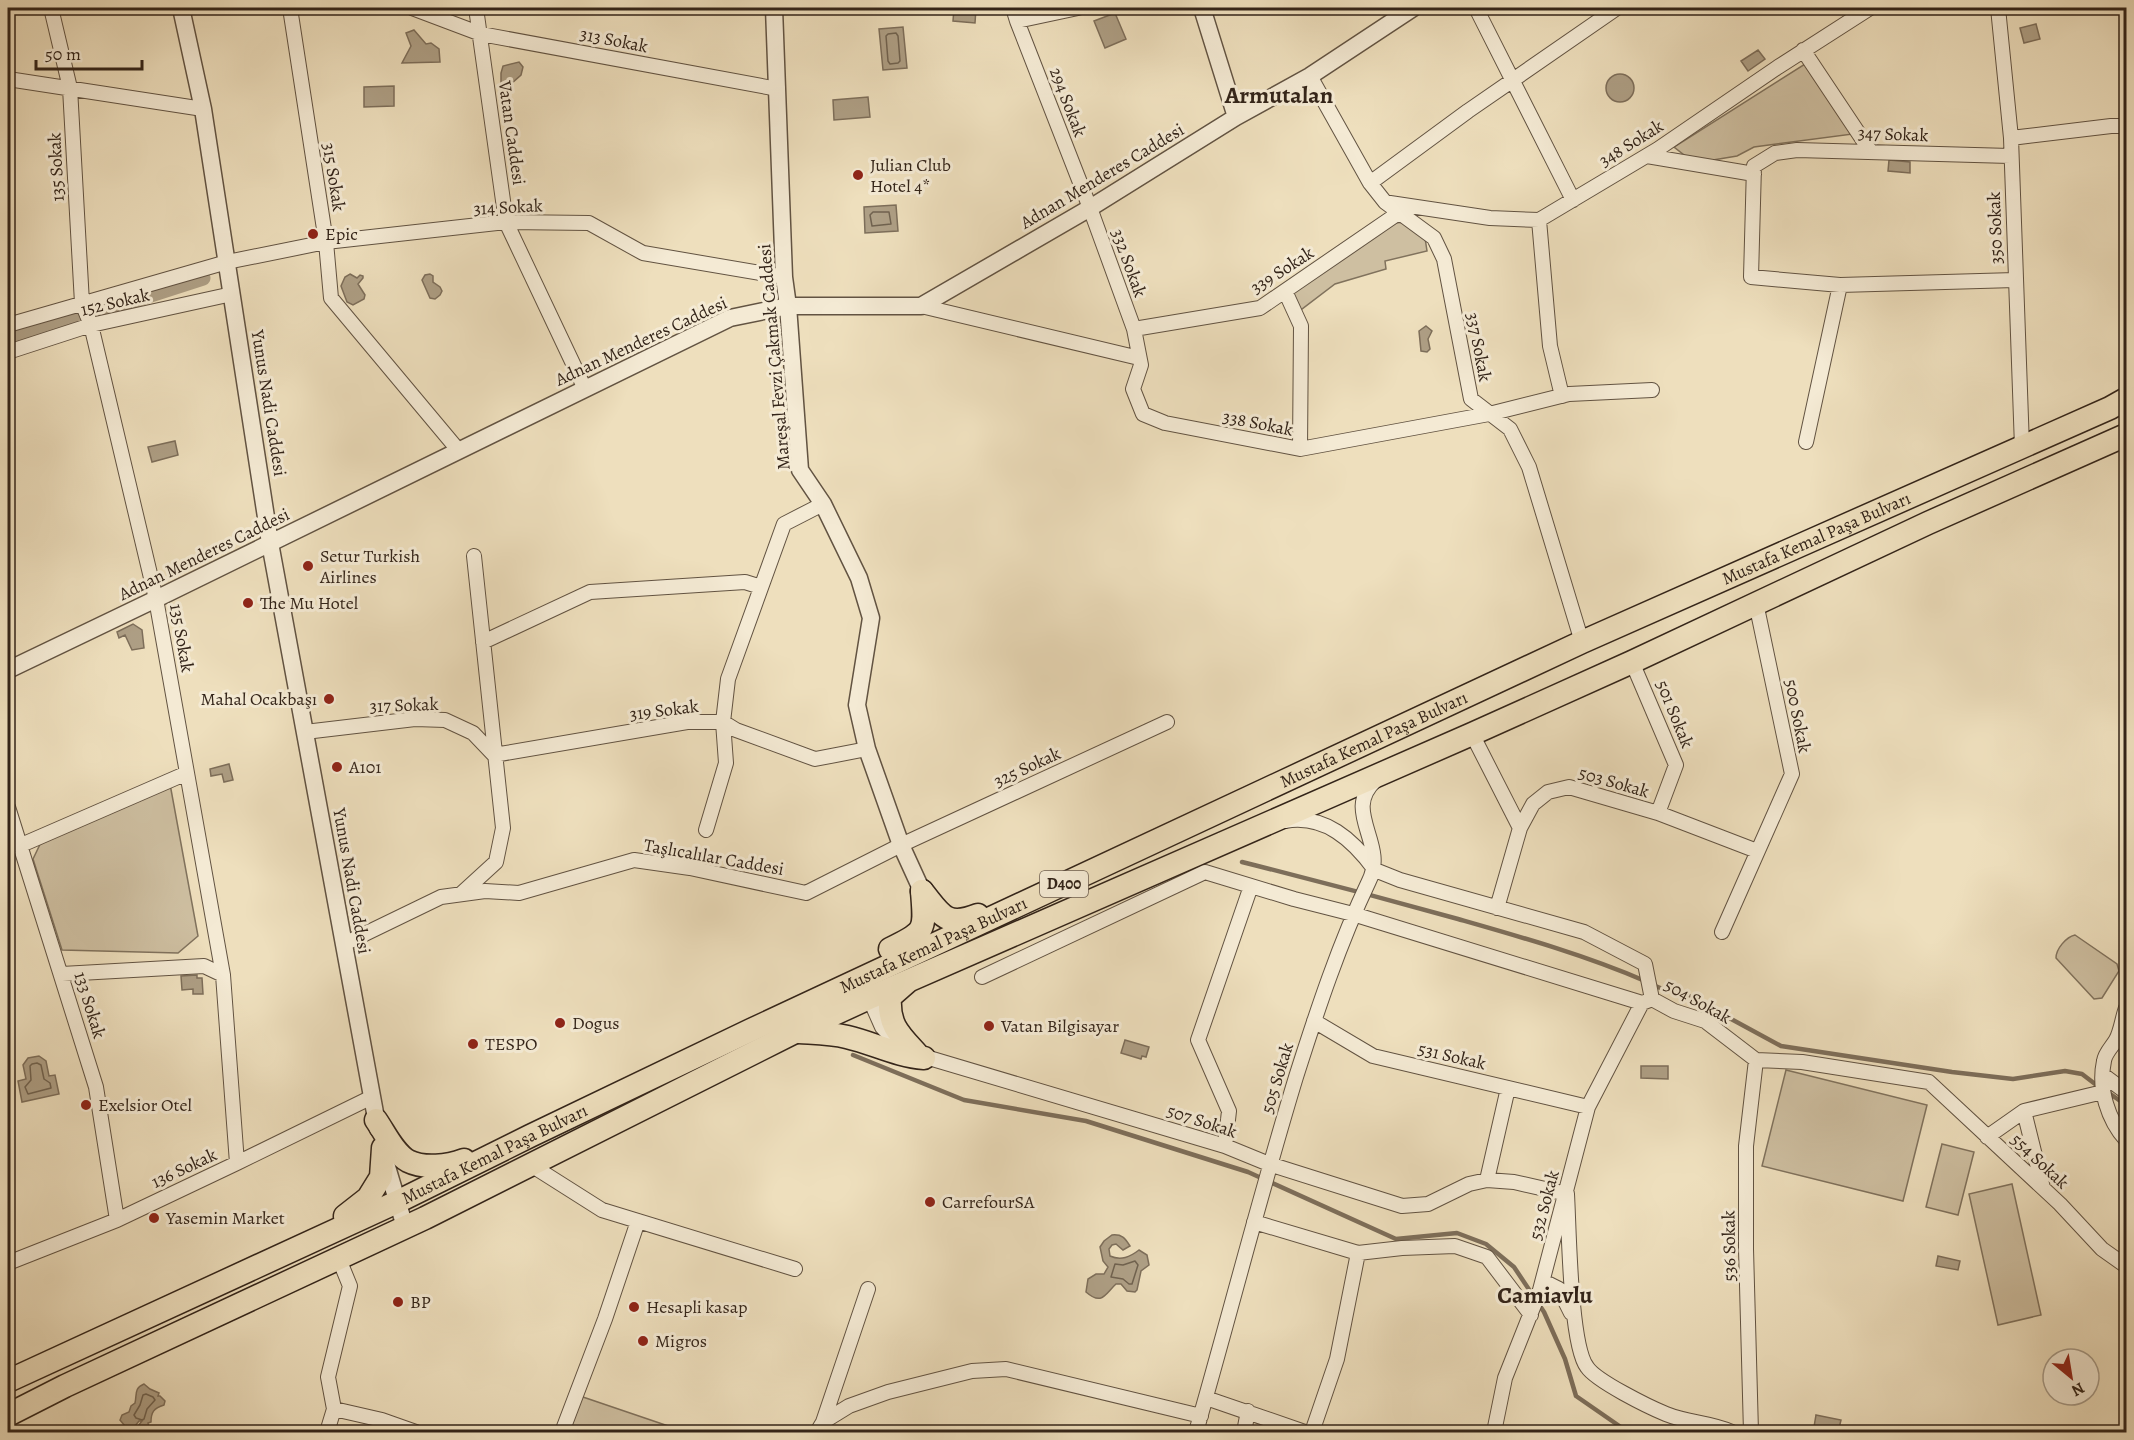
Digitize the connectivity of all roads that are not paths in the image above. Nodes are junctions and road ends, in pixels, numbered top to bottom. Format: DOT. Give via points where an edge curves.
graph roads {
  1 [pos="51,8"];
  2 [pos="181,8"];
  3 [pos="290,8"];
  4 [pos="412,8"];
  5 [pos="476,8"];
  6 [pos="774,8"];
  7 [pos="1078,8"];
  8 [pos="1202,8"];
  9 [pos="1413,8"];
  10 [pos="1476,8"];
  11 [pos="1617,8"];
  12 [pos="1870,8"];
  13 [pos="1998,8"];
  14 [pos="1015,14"];
  15 [pos="481,33"];
  16 [pos="1803,50"];
  17 [pos="1310,76"];
  18 [pos="8,79"];
  19 [pos="1512,81"];
  20 [pos="70,88"];
  21 [pos="778,89"];
  22 [pos="203,109"];
  23 [pos="1236,117"];
  24 [pos="2127,126"];
  25 [pos="2011,138"];
  26 [pos="1871,152"];
  27 [pos="1647,156"];
  28 [pos="2010,156"];
  29 [pos="1754,174"];
  30 [pos="1370,183"];
  31 [pos="1574,200"];
  32 [pos="1385,202"];
  33 [pos="1090,208"];
  34 [pos="1400,212"];
  35 [pos="1539,220"];
  36 [pos="506,222"];
  37 [pos="326,243"];
  38 [pos="227,262"];
  39 [pos="784,277"];
  40 [pos="2014,280"];
  41 [pos="1840,285"];
  42 [pos="1285,291"];
  43 [pos="232,294"];
  44 [pos="788,306"];
  45 [pos="921,306"];
  46 [pos="87,314"];
  47 [pos="8,325"];
  48 [pos="1134,329"];
  49 [pos="8,352"];
  50 [pos="1139,358"];
  51 [pos="585,389"];
  52 [pos="1652,390"];
  53 [pos="1562,396"];
  54 [pos="2127,399"];
  55 [pos="1489,414"];
  56 [pos="2127,435"];
  57 [pos="1806,442"];
  58 [pos="2022,447"];
  59 [pos="1300,449"];
  60 [pos="459,451"];
  61 [pos="823,504"];
  62 [pos="270,543"];
  63 [pos="474,556"];
  64 [pos="761,587"];
  65 [pos="156,599"];
  66 [pos="1756,603"];
  67 [pos="483,642"];
  68 [pos="1582,642"];
  69 [pos="1632,662"];
  70 [pos="8,670"];
  71 [pos="723,722"];
  72 [pos="1167,722"];
  73 [pos="305,732"];
  74 [pos="1472,734"];
  75 [pos="867,749"];
  76 [pos="494,755"];
  77 [pos="1386,771"];
  78 [pos="187,773"];
  79 [pos="8,807"];
  80 [pos="1658,813"];
  81 [pos="1260,825"];
  82 [pos="1520,828"];
  83 [pos="706,830"];
  84 [pos="901,845"];
  85 [pos="19,846"];
  86 [pos="1757,851"];
  87 [pos="1127,854"];
  88 [pos="1375,870"];
  89 [pos="1251,886"];
  90 [pos="921,891"];
  91 [pos="461,894"];
  92 [pos="1497,908"];
  93 [pos="1353,914"];
  94 [pos="1722,932"];
  95 [pos="344,944"];
  96 [pos="62,974"];
  97 [pos="224,975"];
  98 [pos="982,977"];
  99 [pos="912,979"];
  100 [pos="866,988"];
  101 [pos="1647,1001"];
  102 [pos="2125,1016"];
  103 [pos="1314,1022"];
  104 [pos="751,1030"];
  105 [pos="795,1032"];
  106 [pos="921,1056"];
  107 [pos="1756,1060"];
  108 [pos="2103,1075"];
  109 [pos="1508,1088"];
  110 [pos="2103,1092"];
  111 [pos="2127,1092"];
  112 [pos="372,1097"];
  113 [pos="1588,1107"];
  114 [pos="2024,1111"];
  115 [pos="376,1120"];
  116 [pos="530,1136"];
  117 [pos="1988,1137"];
  118 [pos="2127,1140"];
  119 [pos="1225,1146"];
  120 [pos="382,1148"];
  121 [pos="237,1163"];
  122 [pos="1269,1164"];
  123 [pos="531,1165"];
  124 [pos="1487,1180"];
  125 [pos="2043,1188"];
  126 [pos="1567,1194"];
  127 [pos="397,1202"];
  128 [pos="117,1220"];
  129 [pos="638,1221"];
  130 [pos="1254,1222"];
  131 [pos="405,1227"];
  132 [pos="285,1254"];
  133 [pos="1358,1254"];
  134 [pos="339,1259"];
  135 [pos="8,1263"];
  136 [pos="2127,1266"];
  137 [pos="795,1269"];
  138 [pos="868,1289"];
  139 [pos="1540,1290"];
  140 [pos="1531,1315"];
  141 [pos="1576,1326"];
  142 [pos="8,1381"];
  143 [pos="1206,1398"];
  144 [pos="334,1409"];
  145 [pos="1248,1411"];
  146 [pos="8,1415"];
  147 [pos="1201,1416"];
  148 [pos="820,1427"];
  149 [pos="327,1432"];
  150 [pos="416,1432"];
  151 [pos="562,1432"];
  152 [pos="1196,1432"];
  153 [pos="1244,1432"];
  154 [pos="1305,1432"];
  155 [pos="1312,1432"];
  156 [pos="1494,1432"];
  157 [pos="1732,1432"];
  158 [pos="1751,1432"];
  1 -- 20 [label="street, 135 Sokak"];
  2 -- 22 [label="street, Yunus Nadi Caddesi"];
  3 -- 37 [label="street, 315 Sokak"];
  4 -- 15 [label="street, 313 Sokak"];
  5 -- 15 [label="street, Vatan Caddesi"];
  6 -- 21 [label="street, Mareşal Fevzi Çakmak Caddesi"];
  7 -- 14 [label="street"];
  8 -- 23 [label="street"];
  9 -- 17 [label="street, Adnan Menderes Caddesi"];
  10 -- 19 [label="street"];
  11 -- 19 [label="street"];
  12 -- 16 [label="street, 348 Sokak"];
  13 -- 25 [label="street, 350 Sokak"];
  14 -- 33 [label="street, 294 Sokak"];
  15 -- 21 [label="street, 313 Sokak"];
  15 -- 36 [label="street, Vatan Caddesi"];
  16 -- 26 [label="street"];
  16 -- 27 [label="street, 348 Sokak"];
  17 -- 23 [label="street, Adnan Menderes Caddesi"];
  17 -- 30 [label="street, 337 Sokak"];
  18 -- 20 [label="street"];
  19 -- 30 [label="street"];
  19 -- 31 [label="street"];
  20 -- 22 [label="street"];
  20 -- 46 [label="street, 135 Sokak"];
  21 -- 39 [label="street, Mareşal Fevzi Çakmak Caddesi"];
  22 -- 38 [label="street, Yunus Nadi Caddesi"];
  23 -- 33 [label="street, Adnan Menderes Caddesi"];
  24 -- 25 [label="street"];
  25 -- 28 [label="street, 350 Sokak"];
  26 -- 28 [label="street, 347 Sokak"];
  26 -- 29 [label="street, 347 Sokak" via="1775,153 1754,166"];
  27 -- 29 [label="street"];
  27 -- 31 [label="street, 348 Sokak"];
  28 -- 40 [label="street, 350 Sokak"];
  29 -- 41 [label="street" via="1751,277"];
  30 -- 32 [label="street, 337 Sokak"];
  31 -- 35 [label="street, 348 Sokak"];
  32 -- 34 [label="street, 337 Sokak"];
  32 -- 35 [label="street" via="1490,218"];
  33 -- 45 [label="street, Adnan Menderes Caddesi"];
  33 -- 48 [label="street, 332 Sokak"];
  34 -- 42 [label="street, 339 Sokak"];
  34 -- 55 [label="street, 337 Sokak" via="1434,238 1442,255 1471,399"];
  35 -- 53 [label="street" via="1550,346"];
  36 -- 37 [label="street, 314 Sokak"];
  36 -- 39 [label="street, 314 Sokak" via="589,223 643,253"];
  36 -- 51 [label="street, Vatan Caddesi"];
  37 -- 38 [label="street, 314 Sokak"];
  37 -- 60 [label="street, 315 Sokak" via="331,298"];
  38 -- 43 [label="street, Yunus Nadi Caddesi"];
  38 -- 46 [label="street, 152 Sokak"];
  39 -- 44 [label="street, Mareşal Fevzi Çakmak Caddesi"];
  40 -- 41 [label="street"];
  40 -- 58 [label="street, 350 Sokak"];
  41 -- 57 [label="street"];
  42 -- 48 [label="street, 339 Sokak" via="1260,308"];
  42 -- 59 [label="street" via="1301,326"];
  43 -- 46 [label="street, 152 Sokak"];
  43 -- 62 [label="street, Yunus Nadi Caddesi"];
  44 -- 45 [label="street, Adnan Menderes Caddesi"];
  44 -- 51 [label="street, Adnan Menderes Caddesi" via="730,318"];
  44 -- 61 [label="street, Mareşal Fevzi Çakmak Caddesi" via="800,471"];
  45 -- 50 [label="street"];
  46 -- 47 [label="street, 152 Sokak"];
  46 -- 49 [label="street, 152 Sokak"];
  46 -- 65 [label="street, 135 Sokak"];
  48 -- 50 [label="street, 338 Sokak"];
  50 -- 59 [label="street, 338 Sokak" via="1141,365 1133,389 1143,414 1165,423"];
  51 -- 60 [label="street, Adnan Menderes Caddesi"];
  52 -- 53 [label="street, 338 Sokak"];
  53 -- 55 [label="street, 338 Sokak"];
  54 -- 58 [label="highway, Mustafa Kemal Paşa Bulvarı / D400"];
  55 -- 59 [label="street, 338 Sokak"];
  55 -- 68 [label="street, 337 Sokak" via="1510,429 1529,467"];
  56 -- 66 [label="highway, Mustafa Kemal Paşa Bulvarı / D400"];
  58 -- 68 [label="highway, Mustafa Kemal Paşa Bulvarı / D400"];
  60 -- 62 [label="street, Adnan Menderes Caddesi"];
  61 -- 64 [label="street" via="784,524"];
  61 -- 75 [label="street, Mareşal Fevzi Çakmak Caddesi" via="859,578 871,618 857,705"];
  62 -- 65 [label="street, Adnan Menderes Caddesi"];
  62 -- 73 [label="street, Yunus Nadi Caddesi"];
  63 -- 67 [label="street"];
  64 -- 67 [label="street" via="745,582 590,592"];
  64 -- 71 [label="street" via="728,679"];
  65 -- 70 [label="street, Adnan Menderes Caddesi"];
  65 -- 78 [label="street, 135 Sokak"];
  66 -- 69 [label="highway, Mustafa Kemal Paşa Bulvarı / D400"];
  66 -- 86 [label="street, 500 Sokak" via="1792,774"];
  67 -- 76 [label="street"];
  68 -- 87 [label="highway, Mustafa Kemal Paşa Bulvarı / D400"];
  69 -- 74 [label="highway, Mustafa Kemal Paşa Bulvarı / D400"];
  69 -- 80 [label="street, 501 Sokak" via="1677,765"];
  71 -- 75 [label="street, 319 Sokak" via="815,759"];
  71 -- 76 [label="street, 319 Sokak" via="687,722"];
  71 -- 83 [label="street" via="726,763"];
  72 -- 84 [label="street, 325 Sokak"];
  73 -- 76 [label="street, 317 Sokak" via="414,719 445,720 473,733"];
  73 -- 95 [label="street, Yunus Nadi Caddesi"];
  74 -- 77 [label="highway, Mustafa Kemal Paşa Bulvarı / D400"];
  74 -- 82 [label="street"];
  75 -- 84 [label="street, Mareşal Fevzi Çakmak Caddesi"];
  76 -- 91 [label="street" via="503,828 496,862"];
  77 -- 81 [label="highway, Mustafa Kemal Paşa Bulvarı / D400"];
  77 -- 88 [label="street" via="1369,787 1361,810 1374,849"];
  78 -- 85 [label="street"];
  78 -- 97 [label="street, 135 Sokak"];
  79 -- 85 [label="street, 133 Sokak"];
  80 -- 82 [label="street, 503 Sokak" via="1569,786 1548,792 1533,804"];
  80 -- 86 [label="street, 503 Sokak"];
  81 -- 88 [label="street" via="1293,819 1323,824 1362,852"];
  81 -- 99 [label="highway, Mustafa Kemal Paşa Bulvarı / D400"];
  82 -- 92 [label="street, 503 Sokak"];
  84 -- 90 [label="street, Mareşal Fevzi Çakmak Caddesi"];
  84 -- 91 [label="street, Taşlıcalılar Caddesi" via="806,892 634,860 519,893"];
  85 -- 96 [label="street, 133 Sokak"];
  86 -- 94 [label="street, 500 Sokak"];
  87 -- 90 [label="highway" via="963,921 949,920"];
  87 -- 100 [label="highway, Mustafa Kemal Paşa Bulvarı / D400"];
  88 -- 92 [label="street, 504 Sokak"];
  88 -- 93 [label="street, 505 Sokak"];
  89 -- 93 [label="street"];
  89 -- 98 [label="street" via="1206,872"];
  89 -- 119 [label="street" via="1198,1040 1229,1111"];
  90 -- 104 [label="highway" via="924,921 917,936 831,978"];
  91 -- 95 [label="street, Taşlıcalılar Caddesi" via="441,897"];
  92 -- 101 [label="street, 504 Sokak" via="1584,932 1645,964"];
  93 -- 101 [label="street"];
  93 -- 103 [label="street, 505 Sokak"];
  95 -- 112 [label="street, Yunus Nadi Caddesi"];
  96 -- 97 [label="street" via="204,966"];
  96 -- 128 [label="street, 133 Sokak" via="96,1087"];
  97 -- 121 [label="street, 135 Sokak"];
  99 -- 100 [label="highway, Mustafa Kemal Paşa Bulvarı / D400"];
  99 -- 106 [label="highway" via="890,997 889,1009 902,1037"];
  100 -- 104 [label="highway, Mustafa Kemal Paşa Bulvarı / D400"];
  100 -- 105 [label="highway, Mustafa Kemal Paşa Bulvarı / D400"];
  100 -- 106 [label="street, 507 Sokak" via="882,1027 897,1043"];
  101 -- 107 [label="street, 504 Sokak" via="1705,1022"];
  101 -- 113 [label="street, 532 Sokak"];
  102 -- 108 [label="street" via="2104,1059"];
  103 -- 109 [label="street, 531 Sokak" via="1373,1056"];
  103 -- 122 [label="street, 505 Sokak"];
  104 -- 116 [label="highway, Mustafa Kemal Paşa Bulvarı / D400"];
  105 -- 106 [label="highway" via="846,1036 910,1057"];
  105 -- 123 [label="highway, Mustafa Kemal Paşa Bulvarı / D400"];
  106 -- 119 [label="street, 507 Sokak"];
  107 -- 117 [label="street, 554 Sokak" via="1802,1062 1929,1082"];
  107 -- 158 [label="street, 536 Sokak" via="1746,1146"];
  108 -- 110 [label="street"];
  108 -- 111 [label="street"];
  109 -- 113 [label="street, 531 Sokak"];
  109 -- 124 [label="street"];
  110 -- 114 [label="street"];
  110 -- 118 [label="street" via="2107,1108"];
  112 -- 115 [label="street, Yunus Nadi Caddesi"];
  112 -- 121 [label="street, 136 Sokak"];
  113 -- 126 [label="street, 532 Sokak"];
  114 -- 117 [label="street"];
  114 -- 125 [label="street"];
  115 -- 116 [label="highway" via="393,1146 409,1161 430,1166 453,1164"];
  115 -- 120 [label="street, Yunus Nadi Caddesi"];
  116 -- 127 [label="highway, Mustafa Kemal Paşa Bulvarı / D400"];
  117 -- 125 [label="street, 554 Sokak"];
  119 -- 122 [label="street, 507 Sokak"];
  120 -- 127 [label="street, Yunus Nadi Caddesi"];
  120 -- 132 [label="highway" via="381,1177 368,1198"];
  121 -- 128 [label="street, 136 Sokak"];
  122 -- 124 [label="street, 507 Sokak" via="1402,1206 1428,1204 1469,1184"];
  122 -- 130 [label="street, 505 Sokak"];
  123 -- 129 [label="street" via="603,1210"];
  123 -- 131 [label="highway, Mustafa Kemal Paşa Bulvarı / D400"];
  124 -- 126 [label="street, 507 Sokak"];
  125 -- 136 [label="street, 554 Sokak" via="2102,1249"];
  126 -- 139 [label="street, 532 Sokak"];
  126 -- 141 [label="street"];
  127 -- 131 [label="street, Yunus Nadi Caddesi"];
  127 -- 132 [label="highway, Mustafa Kemal Paşa Bulvarı / D400"];
  128 -- 135 [label="street, 136 Sokak"];
  129 -- 137 [label="street"];
  129 -- 151 [label="street"];
  130 -- 133 [label="street"];
  130 -- 143 [label="street, 505 Sokak"];
  131 -- 134 [label="highway, Mustafa Kemal Paşa Bulvarı / D400"];
  132 -- 142 [label="highway, Mustafa Kemal Paşa Bulvarı / D400"];
  133 -- 140 [label="street" via="1455,1246 1476,1253 1487,1257"];
  133 -- 155 [label="street" via="1337,1359"];
  134 -- 144 [label="street" via="350,1286 328,1377"];
  134 -- 146 [label="highway, Mustafa Kemal Paşa Bulvarı / D400"];
  138 -- 148 [label="street"];
  139 -- 140 [label="street, 532 Sokak"];
  139 -- 141 [label="street" via="1549,1284 1559,1289"];
  140 -- 156 [label="street, 532 Sokak" via="1505,1378"];
  141 -- 157 [label="street" via="1587,1369 1666,1414"];
  143 -- 145 [label="street"];
  143 -- 147 [label="street, 505 Sokak"];
  144 -- 149 [label="street"];
  144 -- 150 [label="street"];
  145 -- 153 [label="street"];
  145 -- 154 [label="street"];
  147 -- 148 [label="street" via="1006,1369 972,1371 888,1392 849,1407"];
  147 -- 152 [label="street, 505 Sokak"];
}
